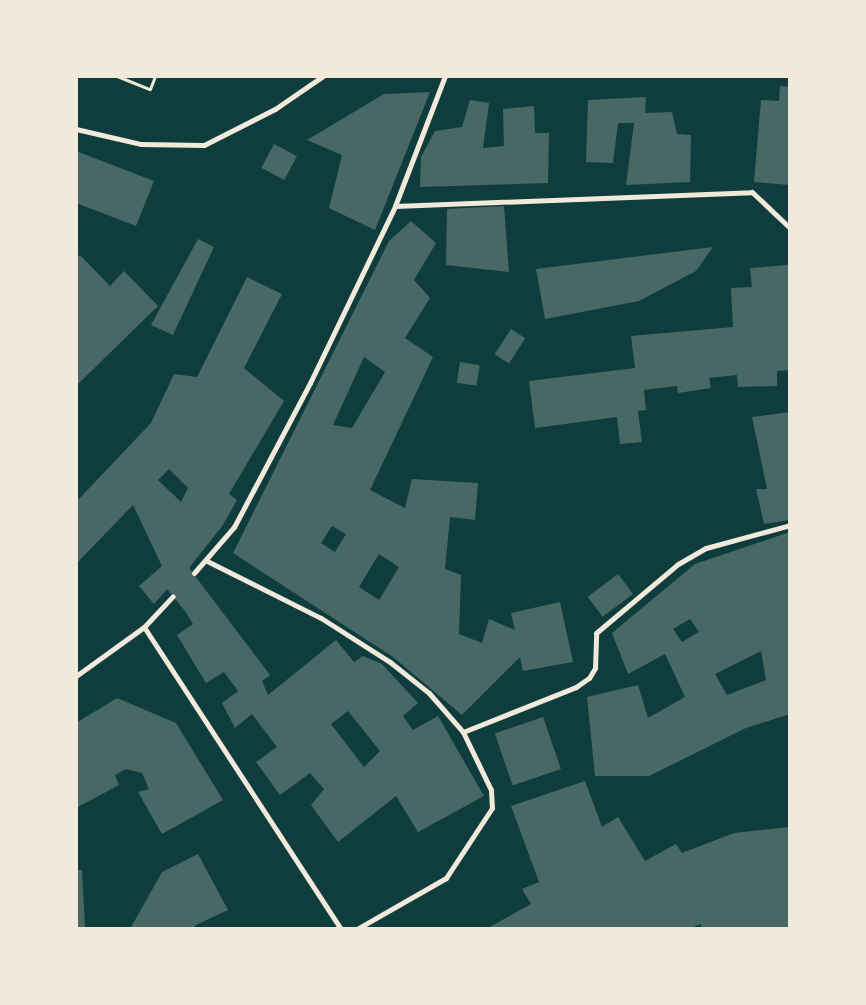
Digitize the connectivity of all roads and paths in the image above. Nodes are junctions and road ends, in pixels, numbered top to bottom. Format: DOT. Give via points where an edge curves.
graph roads {
  1 [pos="117,76"];
  2 [pos="155,76"];
  3 [pos="323,76"];
  4 [pos="443,78"];
  5 [pos="76,129"];
  6 [pos="395,206"];
  7 [pos="790,228"];
  8 [pos="790,525"];
  9 [pos="207,561"];
  10 [pos="194,573"];
  11 [pos="173,596"];
  12 [pos="144,626"];
  13 [pos="76,676"];
  14 [pos="463,732"];
  15 [pos="342,929"];
  16 [pos="357,929"];
  1 -- 2 [label="path" via="150,89"];
  3 -- 5 [label="street" via="275,109 204,146 141,144"];
  4 -- 6 [label="street"];
  6 -- 7 [label="street" via="752,192"];
  6 -- 9 [label="street" via="292,417 234,527"];
  8 -- 14 [label="street" via="706,548 678,564 596,632 595,668 589,678 576,687"];
  9 -- 10 [label="street"];
  9 -- 14 [label="street" via="322,618 390,662 429,693"];
  11 -- 12 [label="street"];
  12 -- 13 [label="street"];
  12 -- 15 [label="street"];
  14 -- 16 [label="street" via="491,790 492,808 446,878"];
}
